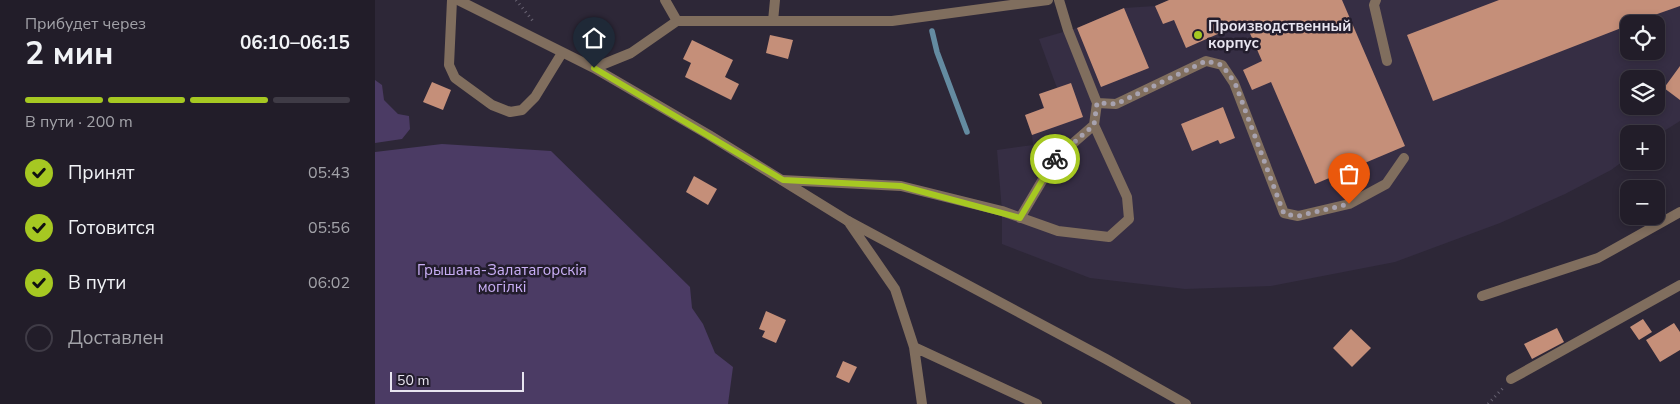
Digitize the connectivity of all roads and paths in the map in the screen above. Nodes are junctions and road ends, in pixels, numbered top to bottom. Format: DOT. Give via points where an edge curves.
graph roads {
  1 [pos="452,0"];
  2 [pos="458,0"];
  3 [pos="665,0"];
  4 [pos="775,0"];
  5 [pos="1048,0"];
  6 [pos="1059,0"];
  7 [pos="1376,0"];
  8 [pos="993,3"];
  9 [pos="677,21"];
  10 [pos="773,21"];
  11 [pos="562,53"];
  12 [pos="1387,61"];
  13 [pos="594,68"];
  14 [pos="1097,103"];
  15 [pos="1094,125"];
  16 [pos="1404,158"];
  17 [pos="783,180"];
  18 [pos="1680,212"];
  19 [pos="1020,218"];
  20 [pos="848,221"];
  21 [pos="1680,285"];
  22 [pos="1482,296"];
  23 [pos="914,347"];
  24 [pos="1511,379"];
  25 [pos="922,404"];
  26 [pos="1037,404"];
  27 [pos="1186,404"];
  28 [pos="1488,404"];
  1 -- 11 [label="street" via="449,65 455,78 492,105 510,112 522,110 535,97"];
  2 -- 11 [label="street"];
  3 -- 9 [label="street"];
  4 -- 10 [label="street"];
  5 -- 8 [label="street"];
  6 -- 14 [label="street"];
  7 -- 12 [label="street"];
  8 -- 10 [label="street" via="892,22"];
  9 -- 10 [label="street"];
  9 -- 13 [label="street" via="631,53"];
  11 -- 13 [label="street"];
  13 -- 17 [label="street"];
  14 -- 15 [label="street"];
  14 -- 16 [label="street" via="1116,104 1206,61 1222,65 1235,83 1284,214 1298,216 1349,204 1386,184"];
  15 -- 19 [label="street" via="1055,158"];
  15 -- 19 [label="street" via="1127,197 1129,219 1109,238 1058,231"];
  17 -- 19 [label="street" via="901,186"];
  17 -- 20 [label="street"];
  18 -- 22 [label="street" via="1598,258"];
  20 -- 23 [label="street" via="895,289"];
  20 -- 27 [label="street"];
  21 -- 24 [label="street"];
  23 -- 25 [label="street"];
  23 -- 26 [label="street"];
  24 -- 28 [label="path"];
}
